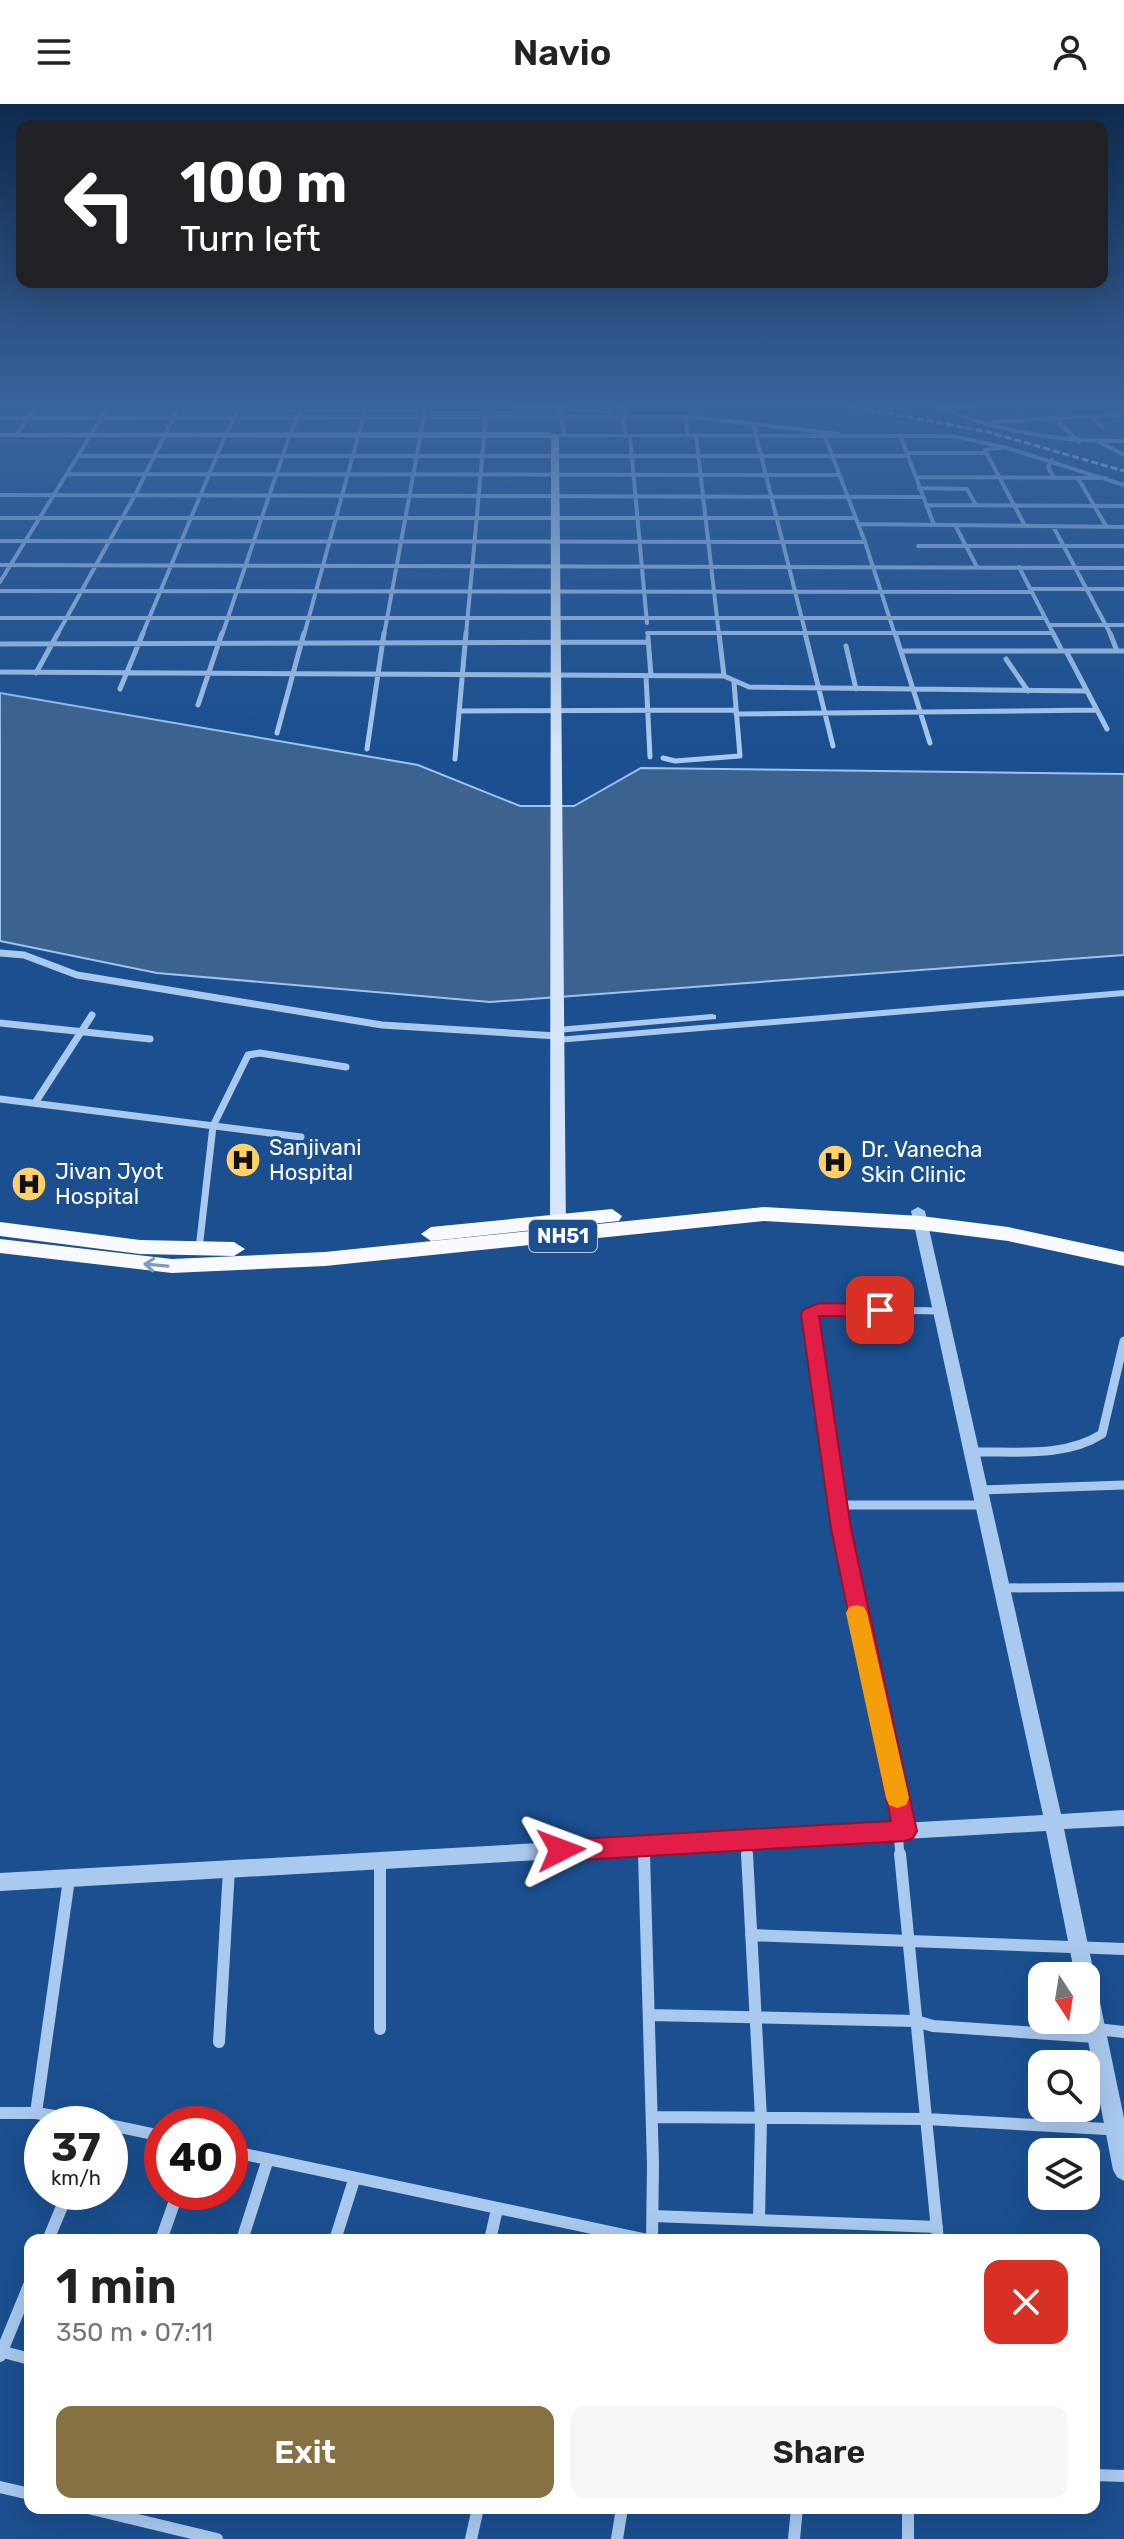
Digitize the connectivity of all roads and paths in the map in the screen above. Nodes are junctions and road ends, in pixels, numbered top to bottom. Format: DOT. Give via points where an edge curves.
graph roads {
  1 [pos="0,518"];
  2 [pos="41,518"];
  3 [pos="122,518"];
  4 [pos="192,518"];
  5 [pos="261,518"];
  6 [pos="334,518"];
  7 [pos="407,518"];
  8 [pos="477,518"];
  9 [pos="555,518"];
  10 [pos="637,518"];
  11 [pos="704,518"];
  12 [pos="776,518"];
  13 [pos="856,518"];
  14 [pos="931,518"];
  15 [pos="1021,518"];
  16 [pos="1101,518"];
  17 [pos="857,521"];
  18 [pos="934,525"];
  19 [pos="955,525"];
  20 [pos="1025,526"];
  21 [pos="1053,526"];
  22 [pos="1106,526"];
  23 [pos="1124,527"];
  24 [pos="0,541"];
  25 [pos="26,541"];
  26 [pos="109,541"];
  27 [pos="182,541"];
  28 [pos="253,541"];
  29 [pos="328,542"];
  30 [pos="402,542"];
  31 [pos="475,542"];
  32 [pos="555,542"];
  33 [pos="639,542"];
  34 [pos="782,542"];
  35 [pos="865,542"];
  36 [pos="707,543"];
  37 [pos="918,546"];
  38 [pos="966,546"];
  39 [pos="1063,546"];
  40 [pos="1124,546"];
  41 [pos="0,565"];
  42 [pos="11,565"];
  43 [pos="96,565"];
  44 [pos="171,565"];
  45 [pos="245,565"];
  46 [pos="322,565"];
  47 [pos="398,566"];
  48 [pos="473,566"];
  49 [pos="555,566"];
  50 [pos="642,566"];
  51 [pos="711,566"];
  52 [pos="788,567"];
  53 [pos="873,567"];
  54 [pos="977,567"];
  55 [pos="1019,567"];
  56 [pos="1074,568"];
  57 [pos="1124,568"];
  58 [pos="0,582"];
  59 [pos="1086,589"];
  60 [pos="1124,589"];
  61 [pos="1031,590"];
  62 [pos="0,591"];
  63 [pos="81,591"];
  64 [pos="160,592"];
  65 [pos="236,592"];
  66 [pos="315,592"];
  67 [pos="393,592"];
  68 [pos="470,593"];
  69 [pos="555,593"];
  70 [pos="644,593"];
  71 [pos="714,593"];
  72 [pos="795,593"];
  73 [pos="881,593"];
  74 [pos="0,618"];
  75 [pos="67,618"];
  76 [pos="149,618"];
  77 [pos="227,618"];
  78 [pos="308,618"];
  79 [pos="388,618"];
  80 [pos="467,618"];
  81 [pos="556,618"];
  82 [pos="646,618"];
  83 [pos="1045,618"];
  84 [pos="718,619"];
  85 [pos="801,619"];
  86 [pos="889,619"];
  87 [pos="1049,625"];
  88 [pos="1107,625"];
  89 [pos="1124,625"];
  90 [pos="647,633"];
  91 [pos="720,633"];
  92 [pos="804,633"];
  93 [pos="1053,633"];
  94 [pos="894,634"];
  95 [pos="648,642"];
  96 [pos="555,643"];
  97 [pos="0,644"];
  98 [pos="52,644"];
  99 [pos="139,644"];
  100 [pos="218,644"];
  101 [pos="301,644"];
  102 [pos="383,644"];
  103 [pos="465,645"];
  104 [pos="846,646"];
  105 [pos="901,651"];
  106 [pos="1064,651"];
  107 [pos="1120,651"];
  108 [pos="1006,659"];
  109 [pos="0,672"];
  110 [pos="36,673"];
  111 [pos="126,674"];
  112 [pos="207,674"];
  113 [pos="293,674"];
  114 [pos="377,674"];
  115 [pos="461,675"];
  116 [pos="555,676"];
  117 [pos="649,676"];
  118 [pos="724,676"];
  119 [pos="734,683"];
  120 [pos="120,689"];
  121 [pos="818,689"];
  122 [pos="856,689"];
  123 [pos="913,689"];
  124 [pos="1028,691"];
  125 [pos="1087,691"];
  126 [pos="198,705"];
  127 [pos="648,710"];
  128 [pos="1097,710"];
  129 [pos="459,711"];
  130 [pos="555,711"];
  131 [pos="920,711"];
  132 [pos="736,712"];
  133 [pos="824,713"];
  134 [pos="1107,729"];
  135 [pos="277,733"];
  136 [pos="930,743"];
  137 [pos="833,746"];
  138 [pos="367,749"];
  139 [pos="650,757"];
  140 [pos="663,758"];
  141 [pos="455,759"];
  142 [pos="0,953"];
  143 [pos="1124,984"];
  144 [pos="1124,993"];
  145 [pos="92,1015"];
  146 [pos="0,1023"];
  147 [pos="81,1032"];
  148 [pos="557,1035"];
  149 [pos="150,1039"];
  150 [pos="346,1067"];
  151 [pos="0,1099"];
  152 [pos="35,1103"];
  153 [pos="213,1126"];
  154 [pos="301,1137"];
  155 [pos="920,1217"];
  156 [pos="0,1229"];
  157 [pos="558,1229"];
  158 [pos="0,1246"];
  159 [pos="1124,1246"];
  160 [pos="199,1249"];
  161 [pos="1124,1259"];
  162 [pos="941,1311"];
  163 [pos="1124,1341"];
  164 [pos="972,1452"];
  165 [pos="1124,1485"];
  166 [pos="982,1498"];
  167 [pos="837,1505"];
  168 [pos="1123,1587"];
  169 [pos="1002,1588"];
  170 [pos="1124,1818"];
  171 [pos="1054,1823"];
  172 [pos="902,1831"];
  173 [pos="746,1840"];
  174 [pos="644,1846"];
  175 [pos="380,1861"];
  176 [pos="229,1869"];
  177 [pos="69,1878"];
  178 [pos="0,1882"];
  179 [pos="751,1935"];
  180 [pos="908,1939"];
  181 [pos="1080,1948"];
  182 [pos="1124,1949"];
  183 [pos="1083,1962"];
  184 [pos="649,2015"];
  185 [pos="755,2018"];
  186 [pos="916,2021"];
  187 [pos="380,2029"];
  188 [pos="1028,2030"];
  189 [pos="1124,2032"];
  190 [pos="1100,2033"];
  191 [pos="1097,2034"];
  192 [pos="219,2042"];
  193 [pos="37,2106"];
  194 [pos="0,2113"];
  195 [pos="24,2113"];
  196 [pos="652,2117"];
  197 [pos="761,2118"];
  198 [pos="926,2119"];
  199 [pos="1120,2130"];
  200 [pos="248,2155"];
  201 [pos="268,2159"];
  202 [pos="1124,2170"];
  203 [pos="354,2180"];
  204 [pos="497,2209"];
  205 [pos="60,2210"];
  206 [pos="172,2210"];
  207 [pos="653,2216"];
  208 [pos="759,2220"];
  209 [pos="50,2234"];
  210 [pos="163,2234"];
  211 [pos="244,2234"];
  212 [pos="337,2234"];
  213 [pos="491,2234"];
  214 [pos="620,2234"];
  215 [pos="651,2234"];
  216 [pos="938,2234"];
  217 [pos="24,2297"];
  218 [pos="1,2353"];
  219 [pos="24,2358"];
  220 [pos="1100,2475"];
  221 [pos="1124,2476"];
  222 [pos="0,2487"];
  223 [pos="24,2493"];
  224 [pos="113,2514"];
  225 [pos="477,2514"];
  226 [pos="619,2514"];
  227 [pos="796,2514"];
  228 [pos="908,2514"];
  229 [pos="217,2539"];
  230 [pos="471,2539"];
  231 [pos="617,2539"];
  232 [pos="794,2539"];
  233 [pos="908,2539"];
  1 -- 2 [label="street"];
  2 -- 3 [label="street"];
  2 -- 25 [label="street"];
  3 -- 4 [label="street"];
  3 -- 26 [label="street"];
  4 -- 5 [label="street"];
  4 -- 27 [label="street"];
  5 -- 6 [label="street"];
  5 -- 28 [label="street"];
  6 -- 7 [label="street"];
  6 -- 29 [label="street"];
  7 -- 8 [label="street"];
  7 -- 30 [label="street"];
  8 -- 9 [label="street"];
  8 -- 31 [label="street"];
  9 -- 10 [label="street"];
  9 -- 32 [label="main road"];
  10 -- 11 [label="street"];
  10 -- 33 [label="street"];
  11 -- 12 [label="street"];
  11 -- 36 [label="street"];
  12 -- 17 [label="street"];
  12 -- 34 [label="street"];
  13 -- 17 [label="street"];
  14 -- 18 [label="street"];
  15 -- 20 [label="street"];
  16 -- 22 [label="street"];
  17 -- 18 [label="street"];
  17 -- 35 [label="street"];
  18 -- 19 [label="street"];
  19 -- 20 [label="street"];
  19 -- 38 [label="street"];
  20 -- 21 [label="street"];
  21 -- 22 [label="street"];
  21 -- 39 [label="street"];
  22 -- 23 [label="street"];
  24 -- 25 [label="street"];
  25 -- 26 [label="street"];
  25 -- 42 [label="street"];
  26 -- 27 [label="street"];
  26 -- 43 [label="street"];
  27 -- 28 [label="street"];
  27 -- 44 [label="street"];
  28 -- 29 [label="street"];
  28 -- 45 [label="street"];
  29 -- 30 [label="street"];
  29 -- 46 [label="street"];
  30 -- 31 [label="street"];
  30 -- 47 [label="street"];
  31 -- 32 [label="street"];
  31 -- 48 [label="street"];
  32 -- 33 [label="street"];
  32 -- 49 [label="main road"];
  33 -- 36 [label="street"];
  33 -- 50 [label="street"];
  34 -- 35 [label="street"];
  34 -- 36 [label="street"];
  34 -- 52 [label="street"];
  35 -- 53 [label="street"];
  36 -- 51 [label="street"];
  37 -- 38 [label="street"];
  38 -- 39 [label="street"];
  38 -- 54 [label="street"];
  39 -- 40 [label="street"];
  39 -- 56 [label="street"];
  41 -- 42 [label="street"];
  42 -- 43 [label="street"];
  42 -- 58 [label="street"];
  43 -- 44 [label="street"];
  43 -- 63 [label="street"];
  44 -- 45 [label="street"];
  44 -- 64 [label="street"];
  45 -- 46 [label="street"];
  45 -- 65 [label="street"];
  46 -- 47 [label="street"];
  46 -- 66 [label="street"];
  47 -- 48 [label="street"];
  47 -- 67 [label="street"];
  48 -- 49 [label="street"];
  48 -- 68 [label="street"];
  49 -- 50 [label="street"];
  49 -- 69 [label="main road"];
  50 -- 51 [label="street"];
  50 -- 70 [label="street"];
  51 -- 52 [label="street"];
  51 -- 71 [label="street"];
  52 -- 53 [label="street"];
  52 -- 72 [label="street"];
  53 -- 54 [label="street"];
  53 -- 73 [label="street"];
  54 -- 55 [label="street"];
  55 -- 56 [label="street"];
  55 -- 61 [label="street"];
  56 -- 57 [label="street"];
  56 -- 59 [label="street"];
  59 -- 60 [label="street"];
  59 -- 61 [label="street"];
  59 -- 88 [label="street"];
  61 -- 73 [label="street"];
  61 -- 83 [label="street"];
  62 -- 63 [label="street"];
  63 -- 64 [label="street"];
  63 -- 75 [label="street"];
  64 -- 65 [label="street"];
  64 -- 76 [label="street"];
  65 -- 66 [label="street"];
  65 -- 77 [label="street"];
  66 -- 67 [label="street"];
  66 -- 78 [label="street"];
  67 -- 68 [label="street"];
  67 -- 79 [label="street"];
  68 -- 69 [label="street"];
  68 -- 80 [label="street"];
  69 -- 70 [label="street"];
  69 -- 81 [label="main road"];
  70 -- 71 [label="street"];
  70 -- 82 [label="street"];
  71 -- 72 [label="street"];
  71 -- 84 [label="street"];
  72 -- 73 [label="street"];
  72 -- 85 [label="street"];
  73 -- 86 [label="street"];
  74 -- 75 [label="street"];
  75 -- 76 [label="street"];
  75 -- 98 [label="street"];
  76 -- 77 [label="street"];
  76 -- 99 [label="street"];
  77 -- 78 [label="street"];
  77 -- 100 [label="street"];
  78 -- 79 [label="street"];
  78 -- 101 [label="street"];
  79 -- 80 [label="street"];
  79 -- 102 [label="street"];
  80 -- 81 [label="street"];
  80 -- 103 [label="street"];
  81 -- 82 [label="street"];
  81 -- 96 [label="main road"];
  82 -- 84 [label="street"];
  82 -- 90 [label="street"];
  83 -- 86 [label="street"];
  83 -- 87 [label="street"];
  84 -- 85 [label="street"];
  84 -- 91 [label="street"];
  85 -- 86 [label="street"];
  85 -- 92 [label="street"];
  86 -- 94 [label="street"];
  87 -- 88 [label="street"];
  87 -- 93 [label="street"];
  88 -- 89 [label="street"];
  88 -- 107 [label="street"];
  90 -- 91 [label="street"];
  90 -- 95 [label="street"];
  91 -- 92 [label="street"];
  91 -- 118 [label="street"];
  92 -- 94 [label="street"];
  92 -- 121 [label="street"];
  93 -- 94 [label="street"];
  93 -- 106 [label="street"];
  94 -- 105 [label="street"];
  95 -- 96 [label="street"];
  95 -- 117 [label="street"];
  96 -- 103 [label="street"];
  96 -- 116 [label="main road"];
  97 -- 98 [label="street"];
  98 -- 99 [label="street"];
  98 -- 110 [label="street"];
  99 -- 100 [label="street"];
  99 -- 111 [label="street"];
  100 -- 101 [label="street"];
  100 -- 112 [label="street"];
  101 -- 102 [label="street"];
  101 -- 113 [label="street"];
  102 -- 103 [label="street"];
  102 -- 114 [label="street"];
  103 -- 115 [label="street"];
  104 -- 122 [label="street"];
  105 -- 106 [label="street"];
  105 -- 123 [label="street"];
  106 -- 107 [label="street"];
  106 -- 125 [label="street"];
  108 -- 124 [label="street"];
  109 -- 110 [label="street"];
  110 -- 111 [label="street"];
  111 -- 112 [label="street"];
  111 -- 120 [label="street"];
  112 -- 113 [label="street"];
  112 -- 126 [label="street"];
  113 -- 114 [label="street"];
  113 -- 135 [label="street"];
  114 -- 115 [label="street"];
  114 -- 138 [label="street"];
  115 -- 116 [label="street"];
  115 -- 129 [label="street"];
  116 -- 117 [label="street"];
  116 -- 130 [label="main road"];
  117 -- 118 [label="street"];
  117 -- 127 [label="street"];
  118 -- 119 [label="street"];
  119 -- 121 [label="street"];
  119 -- 132 [label="street"];
  121 -- 122 [label="street"];
  121 -- 133 [label="street"];
  122 -- 123 [label="street"];
  123 -- 124 [label="street"];
  123 -- 131 [label="street"];
  124 -- 125 [label="street"];
  125 -- 128 [label="street"];
  127 -- 130 [label="street"];
  127 -- 132 [label="street"];
  127 -- 139 [label="street"];
  128 -- 131 [label="street"];
  128 -- 134 [label="street"];
  129 -- 130 [label="street"];
  129 -- 141 [label="street"];
  130 -- 148 [label="main road"];
  131 -- 133 [label="street"];
  131 -- 136 [label="street"];
  132 -- 133 [label="street"];
  132 -- 140 [label="street" via="740,756"];
  133 -- 137 [label="street"];
  142 -- 148 [label="street" via="24,955 77,975 382,1025"];
  143 -- 148 [label="street"];
  144 -- 148 [label="street"];
  145 -- 147 [label="street"];
  146 -- 147 [label="street"];
  147 -- 149 [label="street"];
  147 -- 152 [label="street"];
  148 -- 157 [label="main road"];
  150 -- 153 [label="street" via="248,1055"];
  151 -- 152 [label="street"];
  152 -- 153 [label="street"];
  153 -- 154 [label="street"];
  153 -- 160 [label="street"];
  155 -- 157 [label="highway, NH51" via="764,1214"];
  155 -- 159 [label="highway, NH51" via="991,1219"];
  155 -- 161 [label="highway, NH51"];
  155 -- 162 [label="street"];
  156 -- 160 [label="highway, NH51"];
  157 -- 158 [label="highway, NH51, one-way" via="325,1259 172,1266"];
  157 -- 160 [label="highway, NH51"];
  162 -- 164 [label="street"];
  162 -- 167 [label="street" via="820,1309 810,1314"];
  163 -- 164 [label="street" via="1102,1434 1092,1443"];
  164 -- 166 [label="street"];
  165 -- 166 [label="street"];
  166 -- 167 [label="street"];
  166 -- 169 [label="street"];
  167 -- 172 [label="street"];
  168 -- 169 [label="street"];
  169 -- 171 [label="street"];
  170 -- 171 [label="street"];
  171 -- 172 [label="street"];
  171 -- 181 [label="street"];
  172 -- 173 [label="street"];
  172 -- 180 [label="street"];
  173 -- 174 [label="street"];
  173 -- 179 [label="street"];
  174 -- 175 [label="street"];
  174 -- 184 [label="street"];
  175 -- 176 [label="street"];
  175 -- 187 [label="street"];
  176 -- 177 [label="street"];
  176 -- 192 [label="street"];
  177 -- 178 [label="street"];
  177 -- 193 [label="street"];
  179 -- 180 [label="street"];
  179 -- 185 [label="street"];
  180 -- 181 [label="street"];
  180 -- 186 [label="street"];
  181 -- 182 [label="street"];
  181 -- 183 [label="street"];
  184 -- 185 [label="street"];
  184 -- 196 [label="street"];
  185 -- 186 [label="street"];
  185 -- 197 [label="street"];
  186 -- 188 [label="street"];
  186 -- 198 [label="street"];
  189 -- 190 [label="street"];
  191 -- 199 [label="street"];
  194 -- 195 [label="street"];
  196 -- 197 [label="street"];
  196 -- 207 [label="street"];
  197 -- 198 [label="street"];
  197 -- 208 [label="street"];
  198 -- 199 [label="street"];
  198 -- 216 [label="street"];
  199 -- 202 [label="street"];
  200 -- 201 [label="street"];
  201 -- 203 [label="street"];
  201 -- 211 [label="street"];
  203 -- 204 [label="street"];
  203 -- 212 [label="street"];
  204 -- 213 [label="street"];
  204 -- 214 [label="street"];
  205 -- 209 [label="street"];
  206 -- 210 [label="street"];
  207 -- 208 [label="street"];
  207 -- 215 [label="street"];
  208 -- 216 [label="street"];
  217 -- 218 [label="street"];
  218 -- 219 [label="street"];
  220 -- 221 [label="street"];
  222 -- 223 [label="street"];
  224 -- 229 [label="street"];
  225 -- 230 [label="street"];
  226 -- 231 [label="street"];
  227 -- 232 [label="street"];
  228 -- 233 [label="street"];
}
